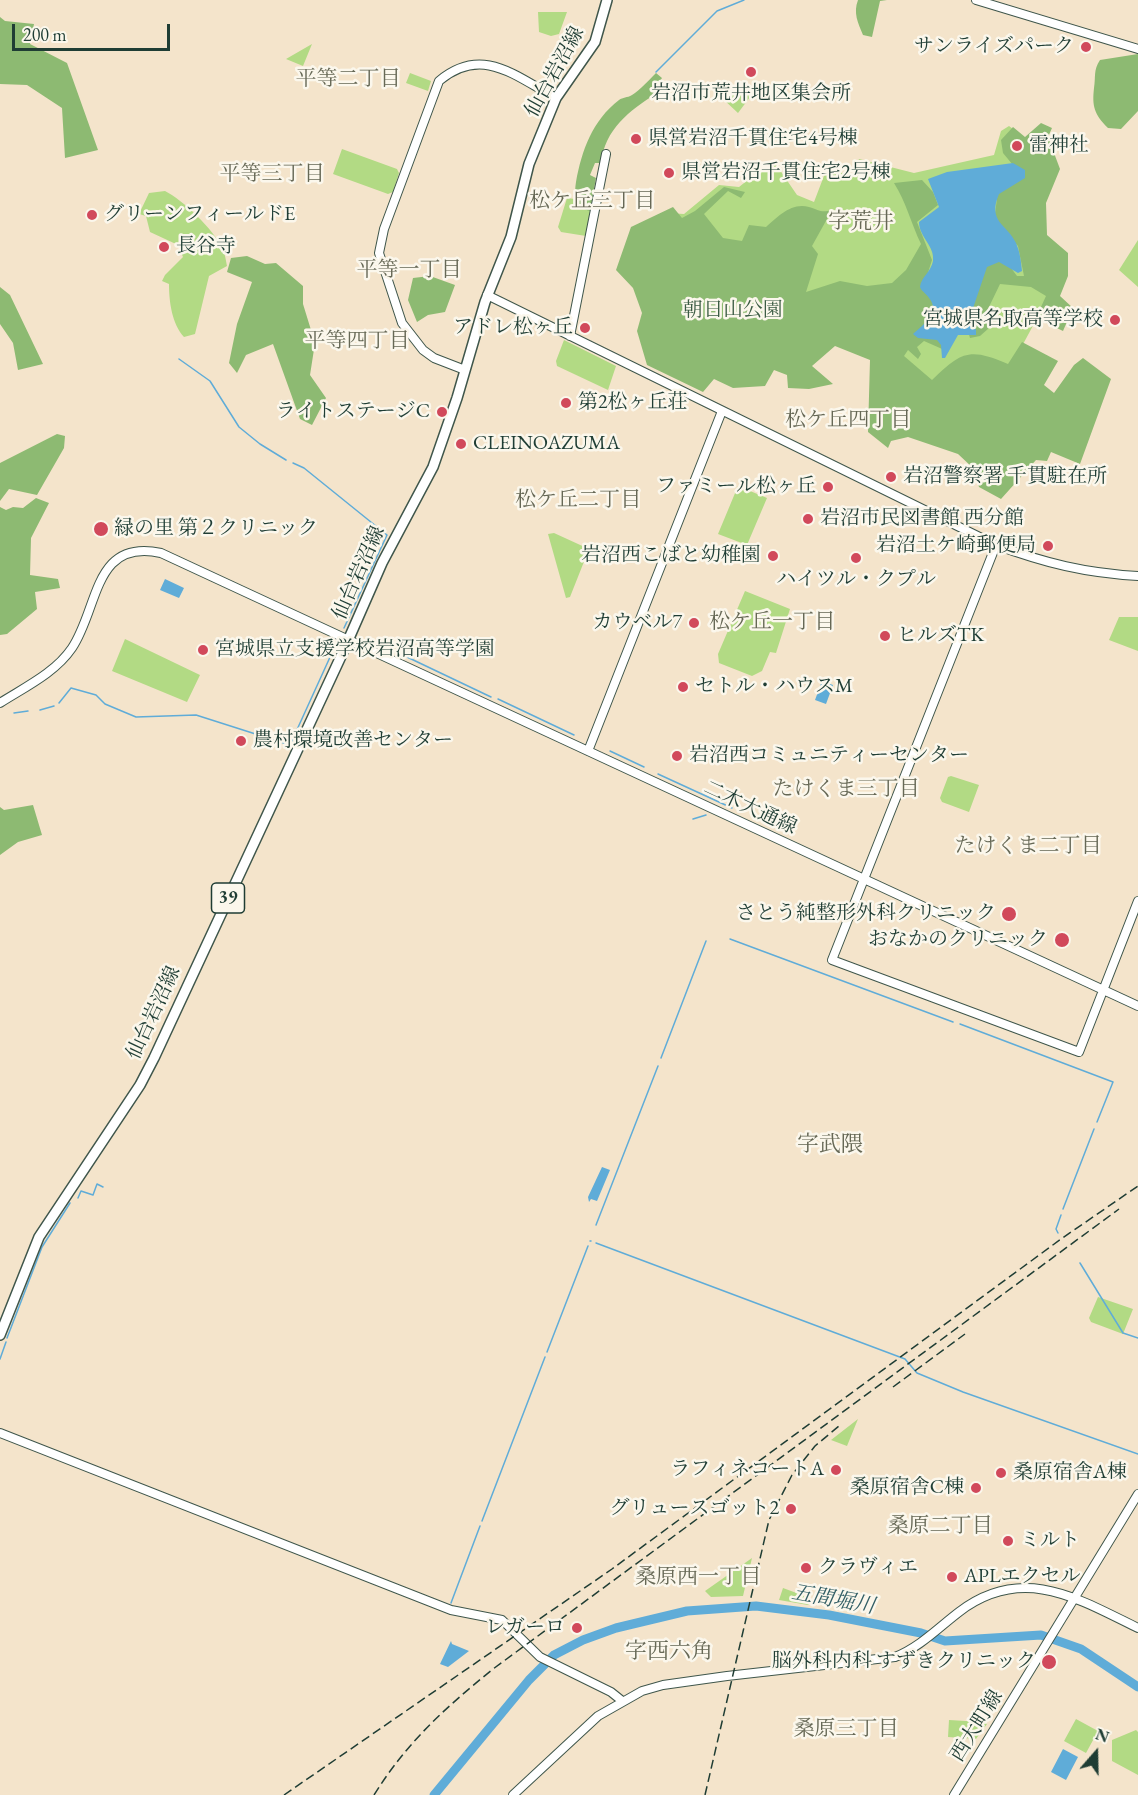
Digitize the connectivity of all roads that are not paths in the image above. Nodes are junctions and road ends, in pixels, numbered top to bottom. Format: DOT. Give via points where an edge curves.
graph roads {
  1 [pos="607,0"];
  2 [pos="976,0"];
  3 [pos="1138,49"];
  4 [pos="556,98"];
  5 [pos="606,154"];
  6 [pos="487,295"];
  7 [pos="570,336"];
  8 [pos="465,370"];
  9 [pos="722,411"];
  10 [pos="996,545"];
  11 [pos="1138,576"];
  12 [pos="349,640"];
  13 [pos="0,704"];
  14 [pos="588,751"];
  15 [pos="864,879"];
  16 [pos="1138,901"];
  17 [pos="1103,990"];
  18 [pos="1138,1006"];
  19 [pos="0,1335"];
  20 [pos="0,1433"];
  21 [pos="1138,1494"];
  22 [pos="1075,1597"];
  23 [pos="1138,1628"];
  24 [pos="621,1700"];
  25 [pos="513,1795"];
  26 [pos="954,1795"];
  1 -- 4 [label="main road, 仙台岩沼線 / 39" via="595,42"];
  2 -- 3 [label="street"];
  4 -- 6 [label="main road, 仙台岩沼線 / 39" via="529,164 512,237"];
  4 -- 8 [label="street" via="485,63 451,71 439,81 384,229 379,253 402,323 423,350"];
  5 -- 7 [label="street"];
  6 -- 7 [label="street"];
  6 -- 8 [label="main road, 仙台岩沼線 / 39"];
  7 -- 9 [label="street"];
  8 -- 12 [label="main road, 仙台岩沼線 / 39" via="433,466 395,535"];
  9 -- 10 [label="street"];
  9 -- 14 [label="street"];
  10 -- 11 [label="street" via="1062,568"];
  10 -- 15 [label="street"];
  12 -- 13 [label="street, 二木大通線" via="161,553 138,550 106,568 79,636 57,666"];
  12 -- 14 [label="street, 二木大通線"];
  12 -- 19 [label="main road, 仙台岩沼線 / 39" via="149,1067 44,1228"];
  14 -- 15 [label="street, 二木大通線"];
  15 -- 17 [label="street, 二木大通線"];
  15 -- 17 [label="street" via="832,960 1079,1052"];
  16 -- 17 [label="street"];
  17 -- 18 [label="street, 二木大通線"];
  20 -- 24 [label="street" via="451,1610 502,1620 540,1657"];
  21 -- 22 [label="street"];
  22 -- 23 [label="street"];
  22 -- 24 [label="street" via="1036,1588 994,1593 972,1604 906,1652 879,1661 686,1681"];
  22 -- 26 [label="street, 西大町線"];
  24 -- 25 [label="street" via="598,1716"];
}
